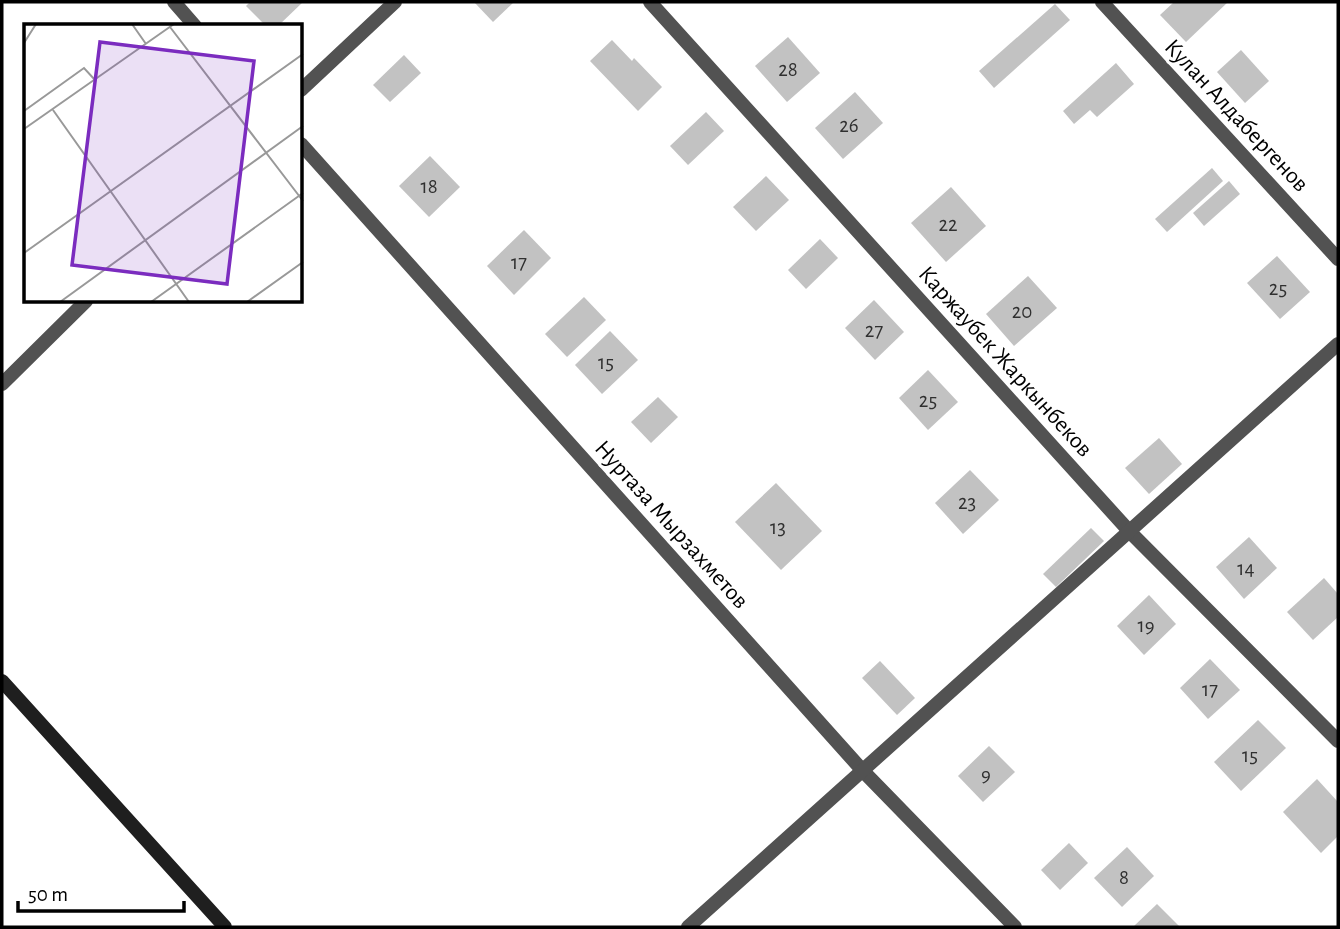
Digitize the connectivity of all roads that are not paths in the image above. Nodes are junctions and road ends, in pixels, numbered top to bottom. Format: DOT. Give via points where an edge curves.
graph roads {
  1 [pos="174,2"];
  2 [pos="395,2"];
  3 [pos="650,2"];
  4 [pos="1102,2"];
  5 [pos="193,24"];
  6 [pos="303,88"];
  7 [pos="303,146"];
  8 [pos="1338,259"];
  9 [pos="84,303"];
  10 [pos="1338,344"];
  11 [pos="2,384"];
  12 [pos="1130,531"];
  13 [pos="2,681"];
  14 [pos="1338,741"];
  15 [pos="863,771"];
  16 [pos="225,927"];
  17 [pos="688,927"];
  18 [pos="1015,927"];
  1 -- 5 [label="street"];
  2 -- 6 [label="street"];
  3 -- 12 [label="street, Каржаубек Жаркынбеков"];
  4 -- 8 [label="street, Кулан Алдабергенов"];
  7 -- 15 [label="street, Нуртаза Мырзахметов"];
  9 -- 11 [label="street"];
  10 -- 12 [label="street"];
  12 -- 14 [label="street, Каржаубек Жаркынбеков"];
  12 -- 15 [label="street"];
  13 -- 16 [label="main road"];
  15 -- 17 [label="street"];
  15 -- 18 [label="street, Нуртаза Мырзахметов"];
}
